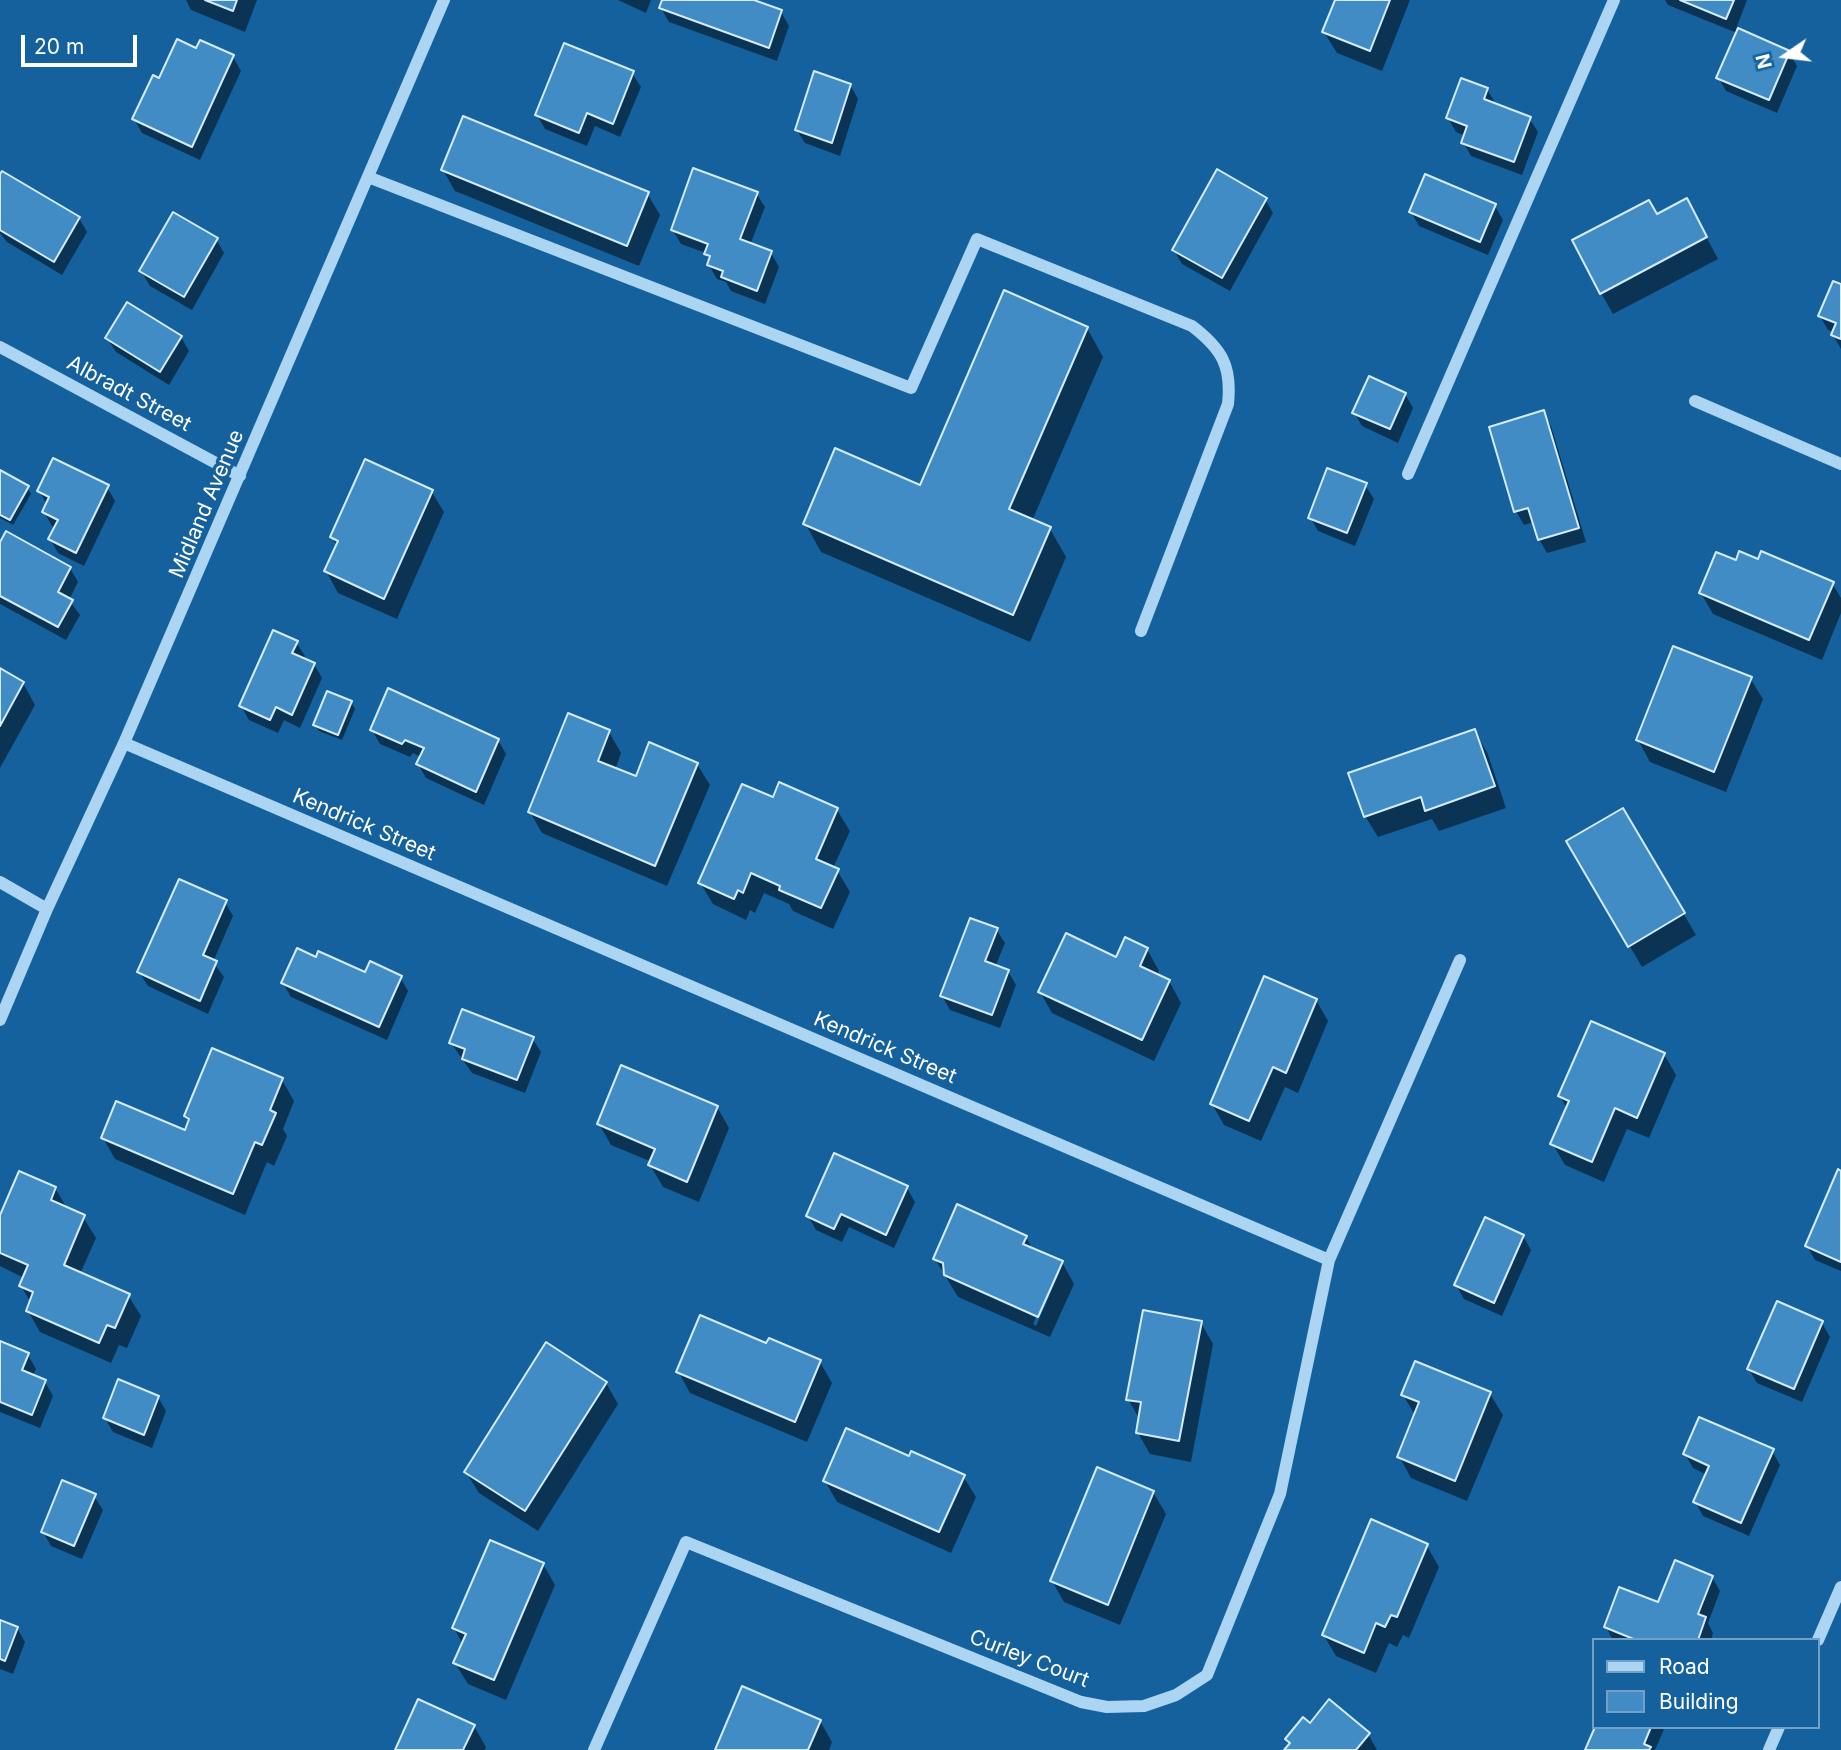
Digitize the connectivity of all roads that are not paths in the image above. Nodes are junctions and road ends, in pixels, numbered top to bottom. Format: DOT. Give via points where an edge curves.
graph roads {
  1 [pos="444,0"];
  2 [pos="1614,0"];
  3 [pos="368,177"];
  4 [pos="0,346"];
  5 [pos="1695,401"];
  6 [pos="1841,464"];
  7 [pos="1408,474"];
  8 [pos="240,476"];
  9 [pos="1141,631"];
  10 [pos="124,743"];
  11 [pos="0,882"];
  12 [pos="47,909"];
  13 [pos="1460,960"];
  14 [pos="0,1020"];
  15 [pos="1329,1260"];
  16 [pos="1841,1587"];
  17 [pos="1819,1638"];
  18 [pos="1778,1729"];
  19 [pos="594,1750"];
  20 [pos="1769,1750"];
  1 -- 3 [label="street, Midland Avenue"];
  2 -- 7 [label="street"];
  3 -- 8 [label="street, Midland Avenue"];
  3 -- 9 [label="street" via="911,388 977,239 1192,326 1211,340 1224,363 1230,382 1228,404"];
  4 -- 8 [label="street, Albradt Street"];
  5 -- 6 [label="street"];
  8 -- 10 [label="street, Midland Avenue"];
  10 -- 12 [label="street, Midland Avenue"];
  10 -- 15 [label="street, Kendrick Street"];
  11 -- 12 [label="street"];
  12 -- 14 [label="street, Midland Avenue"];
  13 -- 15 [label="street"];
  15 -- 19 [label="street, Curley Court" via="1280,1494 1207,1675 1176,1695 1144,1706 1081,1702 687,1542"];
  16 -- 17 [label="street"];
  18 -- 20 [label="street"];
}
